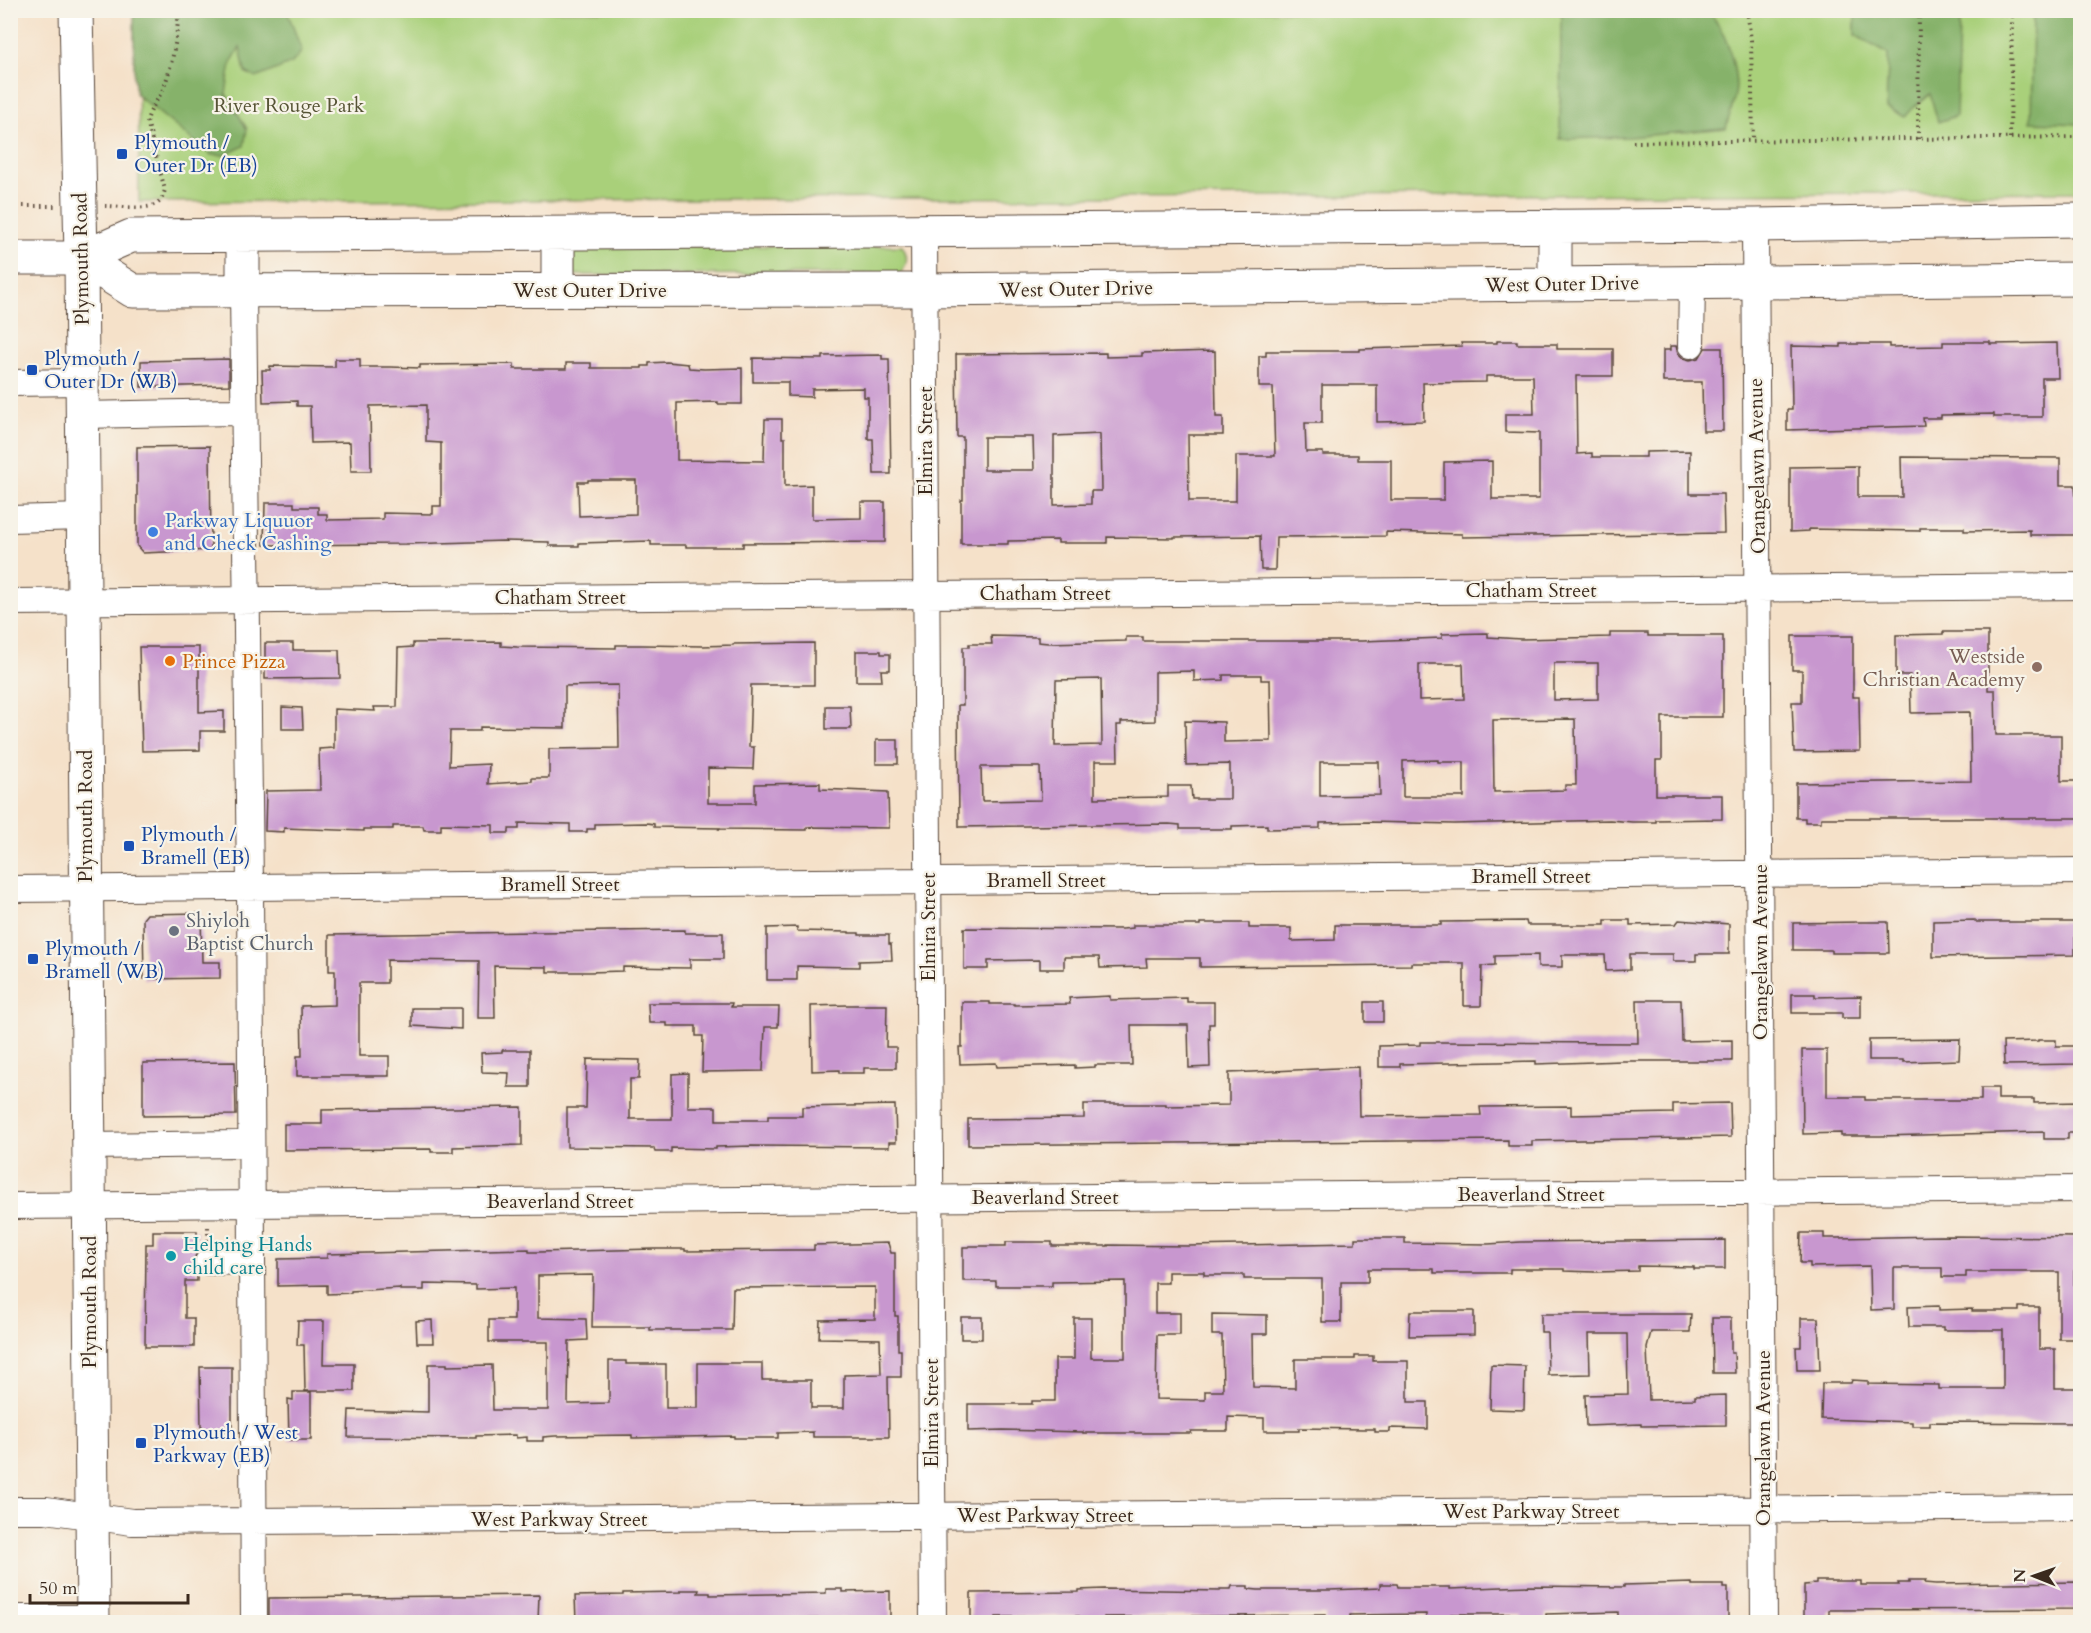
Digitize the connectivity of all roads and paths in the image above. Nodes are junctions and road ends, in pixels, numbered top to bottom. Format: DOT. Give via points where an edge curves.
graph roads {
  1 [pos="76,10"];
  2 [pos="179,10"];
  3 [pos="1746,10"];
  4 [pos="1919,10"];
  5 [pos="1976,10"];
  6 [pos="2013,10"];
  7 [pos="2012,16"];
  8 [pos="2080,135"];
  9 [pos="2010,138"];
  10 [pos="1918,139"];
  11 [pos="1753,140"];
  12 [pos="1633,142"];
  13 [pos="124,206"];
  14 [pos="2080,220"];
  15 [pos="1755,225"];
  16 [pos="1555,226"];
  17 [pos="924,231"];
  18 [pos="558,234"];
  19 [pos="243,236"];
  20 [pos="10,258"];
  21 [pos="81,258"];
  22 [pos="2080,279"];
  23 [pos="1755,282"];
  24 [pos="1692,283"];
  25 [pos="1556,284"];
  26 [pos="243,290"];
  27 [pos="558,290"];
  28 [pos="924,290"];
  29 [pos="1692,345"];
  30 [pos="82,382"];
  31 [pos="10,383"];
  32 [pos="233,412"];
  33 [pos="82,415"];
  34 [pos="83,517"];
  35 [pos="10,519"];
  36 [pos="2080,586"];
  37 [pos="1758,588"];
  38 [pos="926,594"];
  39 [pos="246,600"];
  40 [pos="84,601"];
  41 [pos="10,602"];
  42 [pos="2080,871"];
  43 [pos="1760,874"];
  44 [pos="928,881"];
  45 [pos="250,887"];
  46 [pos="86,888"];
  47 [pos="10,889"];
  48 [pos="238,1144"];
  49 [pos="88,1146"];
  50 [pos="2080,1189"];
  51 [pos="1762,1192"];
  52 [pos="930,1198"];
  53 [pos="252,1204"];
  54 [pos="88,1205"];
  55 [pos="10,1206"];
  56 [pos="252,1261"];
  57 [pos="208,1262"];
  58 [pos="2080,1506"];
  59 [pos="1763,1509"];
  60 [pos="10,1510"];
  61 [pos="91,1515"];
  62 [pos="932,1516"];
  63 [pos="253,1521"];
  64 [pos="10,1618"];
  65 [pos="93,1620"];
  66 [pos="254,1623"];
  67 [pos="933,1623"];
  68 [pos="1764,1623"];
  1 -- 21 [label="main road, Plymouth Road"];
  2 -- 13 [label="path" via="176,42 164,87 147,121 165,190 156,205"];
  3 -- 11 [label="path" via="1752,40"];
  4 -- 10 [label="path"];
  5 -- 7 [label="path"];
  6 -- 7 [label="path"];
  7 -- 9 [label="path"];
  8 -- 9 [label="path"];
  9 -- 10 [label="path"];
  10 -- 11 [label="path"];
  11 -- 12 [label="path"];
  14 -- 15 [label="main road"];
  15 -- 16 [label="main road"];
  15 -- 23 [label="street, Orangelawn Avenue"];
  16 -- 17 [label="main road"];
  16 -- 25 [label="main road"];
  17 -- 18 [label="main road"];
  17 -- 28 [label="street, Elmira Street"];
  18 -- 19 [label="main road"];
  18 -- 27 [label="main road"];
  19 -- 21 [label="main road" via="131,236"];
  19 -- 26 [label="main road"];
  20 -- 21 [label="main road"];
  21 -- 26 [label="main road, West Outer Drive" via="133,291"];
  21 -- 30 [label="main road, Plymouth Road"];
  22 -- 23 [label="main road, West Outer Drive"];
  23 -- 24 [label="main road, West Outer Drive"];
  23 -- 37 [label="street, Orangelawn Avenue"];
  24 -- 25 [label="main road, West Outer Drive"];
  24 -- 29 [label="street"];
  25 -- 28 [label="main road, West Outer Drive"];
  26 -- 27 [label="main road, West Outer Drive"];
  26 -- 39 [label="street"];
  27 -- 28 [label="main road, West Outer Drive"];
  28 -- 38 [label="street, Elmira Street"];
  30 -- 31 [label="street"];
  30 -- 33 [label="main road, Plymouth Road"];
  32 -- 33 [label="street"];
  33 -- 34 [label="main road, Plymouth Road"];
  34 -- 35 [label="street"];
  34 -- 40 [label="main road, Plymouth Road"];
  36 -- 37 [label="street, Chatham Street"];
  37 -- 38 [label="street, Chatham Street"];
  37 -- 43 [label="street, Orangelawn Avenue"];
  38 -- 39 [label="street, Chatham Street"];
  38 -- 44 [label="street, Elmira Street"];
  39 -- 40 [label="street, Chatham Street"];
  39 -- 45 [label="street"];
  40 -- 41 [label="street, Chatham Street"];
  40 -- 46 [label="main road, Plymouth Road"];
  42 -- 43 [label="street, Bramell Street"];
  43 -- 44 [label="street, Bramell Street"];
  43 -- 51 [label="street, Orangelawn Avenue"];
  44 -- 45 [label="street, Bramell Street"];
  44 -- 52 [label="street, Elmira Street"];
  45 -- 46 [label="street, Bramell Street"];
  45 -- 53 [label="street"];
  46 -- 47 [label="street, Bramell Street"];
  46 -- 49 [label="main road, Plymouth Road"];
  48 -- 49 [label="street"];
  49 -- 54 [label="main road, Plymouth Road"];
  50 -- 51 [label="street, Beaverland Street"];
  51 -- 52 [label="street, Beaverland Street"];
  51 -- 59 [label="street, Orangelawn Avenue"];
  52 -- 53 [label="street, Beaverland Street"];
  52 -- 62 [label="street, Elmira Street"];
  53 -- 54 [label="street, Beaverland Street"];
  53 -- 56 [label="street"];
  54 -- 55 [label="street, Beaverland Street"];
  54 -- 61 [label="main road, Plymouth Road"];
  56 -- 57 [label="street"];
  56 -- 63 [label="street"];
  58 -- 59 [label="street, West Parkway Street"];
  59 -- 62 [label="street, West Parkway Street"];
  59 -- 68 [label="street, Orangelawn Avenue"];
  60 -- 61 [label="street, West Parkway Street"];
  61 -- 63 [label="street, West Parkway Street" via="132,1522"];
  61 -- 65 [label="main road, Plymouth Road"];
  62 -- 63 [label="street, West Parkway Street"];
  62 -- 67 [label="street, Elmira Street"];
  63 -- 66 [label="street"];
  64 -- 65 [label="street"];
}
